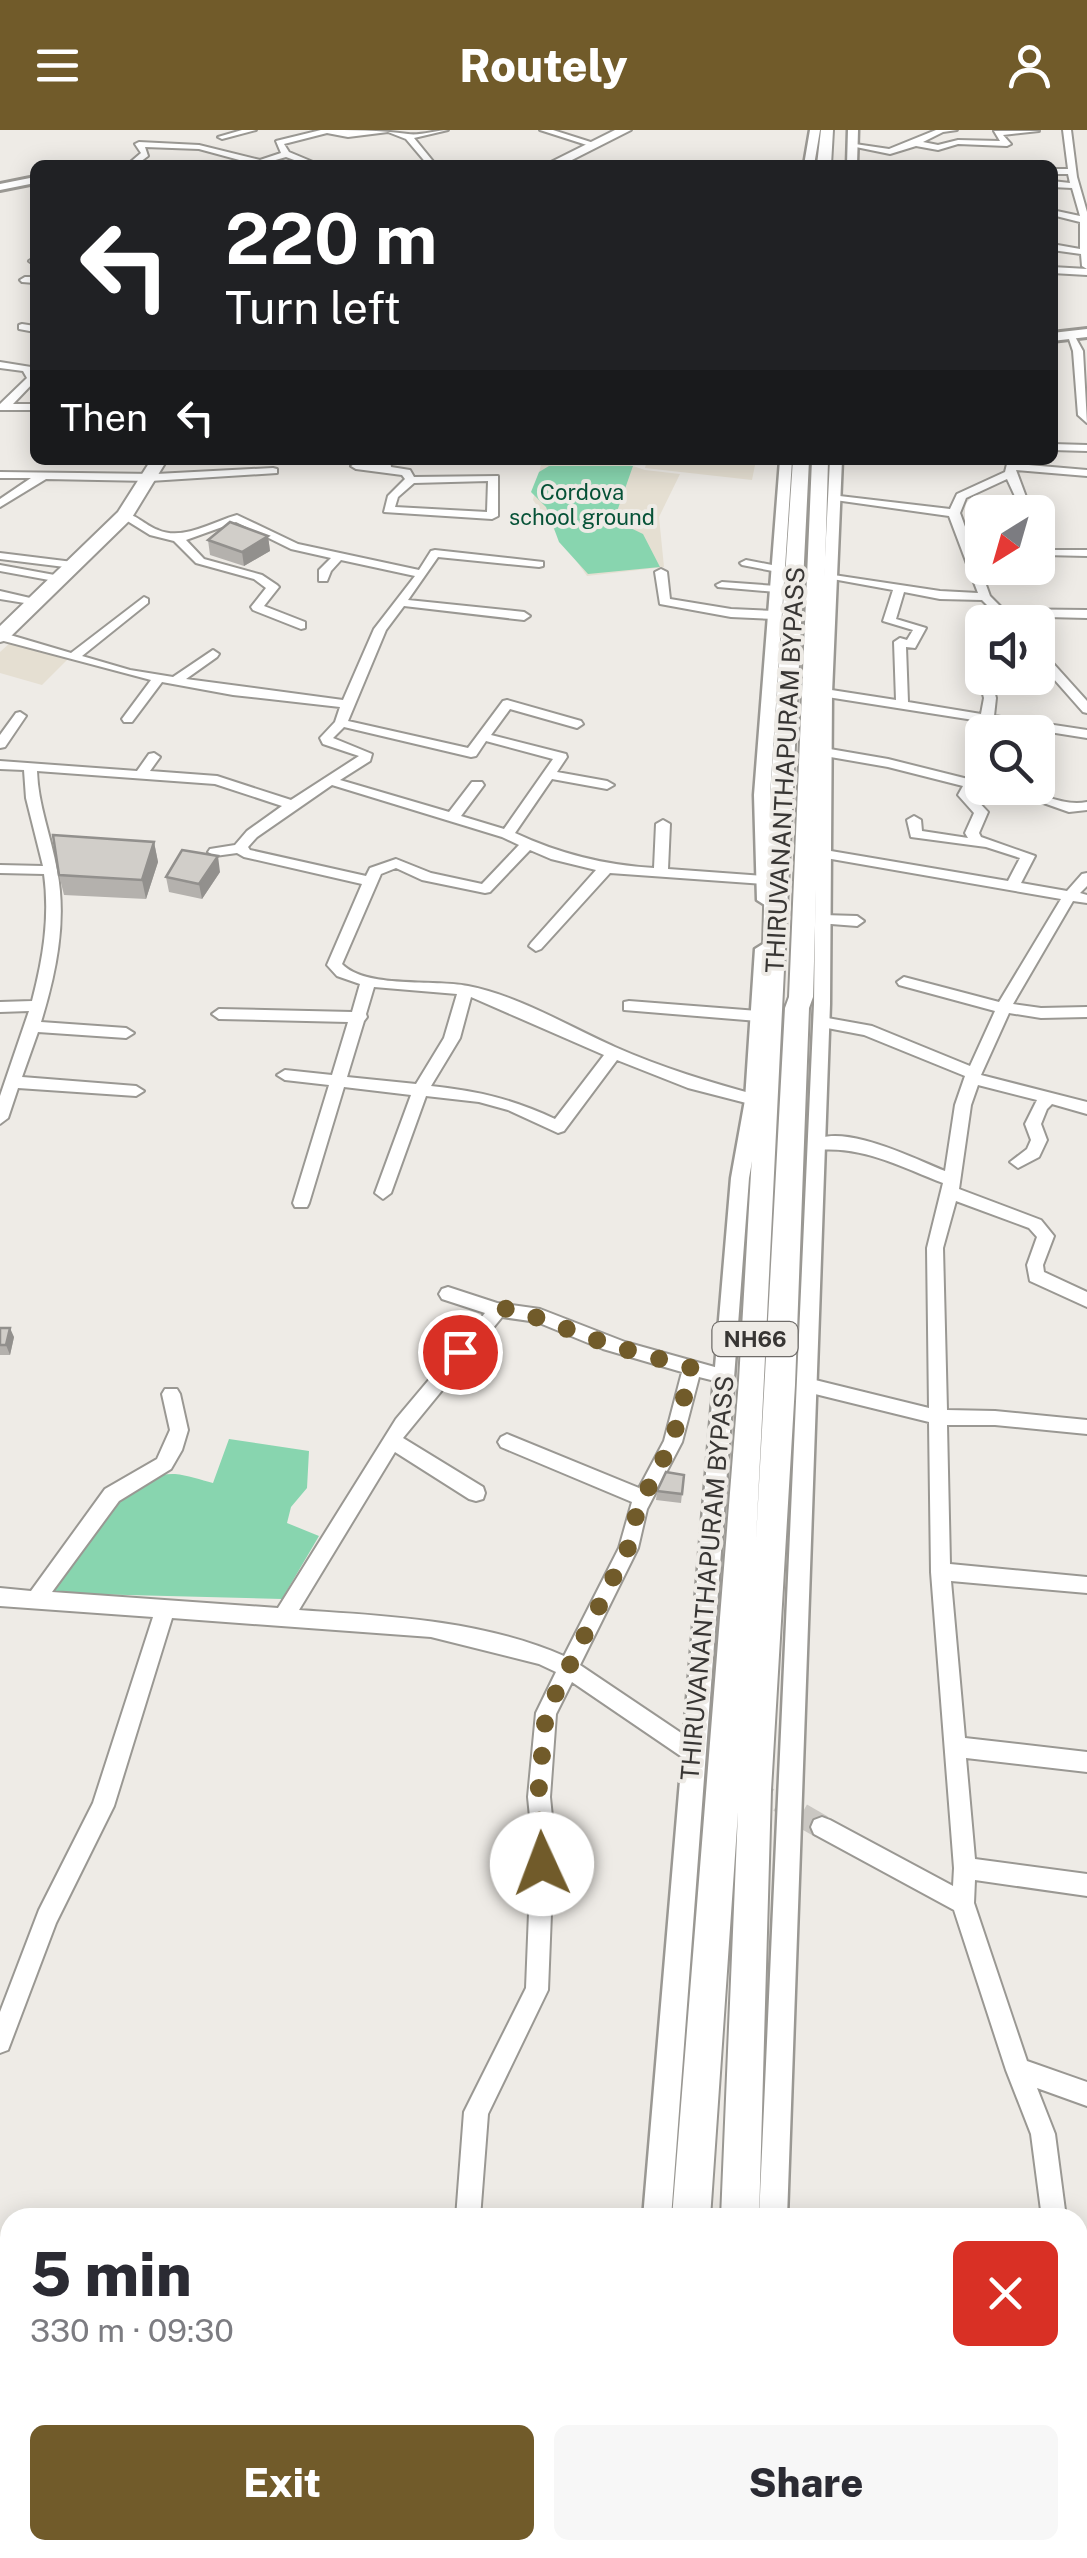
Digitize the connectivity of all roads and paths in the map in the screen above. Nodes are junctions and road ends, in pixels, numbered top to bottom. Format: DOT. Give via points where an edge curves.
graph roads {
  1 [pos="252,130"];
  2 [pos="388,130"];
  3 [pos="444,130"];
  4 [pos="544,130"];
  5 [pos="625,130"];
  6 [pos="814,130"];
  7 [pos="827,130"];
  8 [pos="841,130"];
  9 [pos="853,130"];
  10 [pos="953,130"];
  11 [pos="1067,130"];
  12 [pos="1035,131"];
  13 [pos="276,132"];
  14 [pos="222,136"];
  15 [pos="409,138"];
  16 [pos="279,143"];
  17 [pos="916,143"];
  18 [pos="596,145"];
  19 [pos="855,146"];
  20 [pos="286,154"];
  21 [pos="137,160"];
  22 [pos="246,160"];
  23 [pos="270,160"];
  24 [pos="302,160"];
  25 [pos="428,160"];
  26 [pos="563,160"];
  27 [pos="811,160"];
  28 [pos="824,160"];
  29 [pos="838,160"];
  30 [pos="853,160"];
  31 [pos="1058,171"];
  32 [pos="1073,172"];
  33 [pos="30,181"];
  34 [pos="1058,185"];
  35 [pos="1075,186"];
  36 [pos="0,187"];
  37 [pos="1058,213"];
  38 [pos="1086,220"];
  39 [pos="1058,249"];
  40 [pos="1084,252"];
  41 [pos="1087,269"];
  42 [pos="1058,270"];
  43 [pos="22,327"];
  44 [pos="30,328"];
  45 [pos="1087,333"];
  46 [pos="1070,335"];
  47 [pos="1058,336"];
  48 [pos="0,366"];
  49 [pos="30,374"];
  50 [pos="30,380"];
  51 [pos="2,407"];
  52 [pos="30,407"];
  53 [pos="1087,420"];
  54 [pos="1058,446"];
  55 [pos="1087,448"];
  56 [pos="370,465"];
  57 [pos="388,465"];
  58 [pos="786,465"];
  59 [pos="801,465"];
  60 [pos="820,465"];
  61 [pos="836,465"];
  62 [pos="356,466"];
  63 [pos="1012,467"];
  64 [pos="154,471"];
  65 [pos="272,472"];
  66 [pos="1087,474"];
  67 [pos="0,475"];
  68 [pos="44,475"];
  69 [pos="411,480"];
  70 [pos="1021,495"];
  71 [pos="835,497"];
  72 [pos="0,504"];
  73 [pos="954,513"];
  74 [pos="125,515"];
  75 [pos="178,540"];
  76 [pos="1055,553"];
  77 [pos="1087,553"];
  78 [pos="0,556"];
  79 [pos="338,556"];
  80 [pos="746,563"];
  81 [pos="539,564"];
  82 [pos="0,568"];
  83 [pos="67,572"];
  84 [pos="661,572"];
  85 [pos="422,574"];
  86 [pos="831,576"];
  87 [pos="323,579"];
  88 [pos="777,579"];
  89 [pos="722,585"];
  90 [pos="900,588"];
  91 [pos="0,595"];
  92 [pos="986,596"];
  93 [pos="1040,596"];
  94 [pos="37,601"];
  95 [pos="144,601"];
  96 [pos="398,602"];
  97 [pos="994,605"];
  98 [pos="1043,605"];
  99 [pos="1055,613"];
  100 [pos="1087,614"];
  101 [pos="775,615"];
  102 [pos="524,616"];
  103 [pos="302,625"];
  104 [pos="1,635"];
  105 [pos="212,654"];
  106 [pos="73,657"];
  107 [pos="1055,673"];
  108 [pos="159,678"];
  109 [pos="176,680"];
  110 [pos="825,693"];
  111 [pos="902,703"];
  112 [pos="347,704"];
  113 [pos="1087,709"];
  114 [pos="20,716"];
  115 [pos="128,719"];
  116 [pos="965,720"];
  117 [pos="341,723"];
  118 [pos="577,724"];
  119 [pos="1055,731"];
  120 [pos="1087,734"];
  121 [pos="481,736"];
  122 [pos="0,744"];
  123 [pos="824,752"];
  124 [pos="154,757"];
  125 [pos="0,765"];
  126 [pos="30,767"];
  127 [pos="142,773"];
  128 [pos="549,774"];
  129 [pos="328,780"];
  130 [pos="965,780"];
  131 [pos="477,785"];
  132 [pos="607,785"];
  133 [pos="1055,803"];
  134 [pos="292,805"];
  135 [pos="974,805"];
  136 [pos="1087,806"];
  137 [pos="452,818"];
  138 [pos="914,820"];
  139 [pos="663,824"];
  140 [pos="507,834"];
  141 [pos="528,844"];
  142 [pos="983,844"];
  143 [pos="242,848"];
  144 [pos="215,852"];
  145 [pos="825,854"];
  146 [pos="606,868"];
  147 [pos="0,869"];
  148 [pos="50,870"];
  149 [pos="662,870"];
  150 [pos="1087,877"];
  151 [pos="765,880"];
  152 [pos="370,882"];
  153 [pos="1012,887"];
  154 [pos="1078,898"];
  155 [pos="823,920"];
  156 [pos="858,921"];
  157 [pos="536,946"];
  158 [pos="368,982"];
  159 [pos="904,982"];
  160 [pos="466,990"];
  161 [pos="1004,1005"];
  162 [pos="38,1006"];
  163 [pos="630,1006"];
  164 [pos="0,1008"];
  165 [pos="1087,1012"];
  166 [pos="219,1014"];
  167 [pos="758,1016"];
  168 [pos="360,1018"];
  169 [pos="822,1022"];
  170 [pos="31,1026"];
  171 [pos="126,1034"];
  172 [pos="614,1053"];
  173 [pos="285,1075"];
  174 [pos="973,1076"];
  175 [pos="12,1082"];
  176 [pos="338,1082"];
  177 [pos="136,1091"];
  178 [pos="419,1093"];
  179 [pos="1049,1099"];
  180 [pos="754,1100"];
  181 [pos="1087,1108"];
  182 [pos="0,1118"];
  183 [pos="817,1144"];
  184 [pos="1018,1162"];
  185 [pos="951,1186"];
  186 [pos="382,1193"];
  187 [pos="302,1204"];
  188 [pos="448,1294"];
  189 [pos="1087,1300"];
  190 [pos="497,1310"];
  191 [pos="692,1368"];
  192 [pos="723,1376"];
  193 [pos="807,1385"];
  194 [pos="170,1394"];
  195 [pos="937,1417"];
  196 [pos="1087,1427"];
  197 [pos="391,1440"];
  198 [pos="506,1442"];
  199 [pos="476,1492"];
  200 [pos="642,1498"];
  201 [pos="941,1572"];
  202 [pos="1087,1585"];
  203 [pos="0,1597"];
  204 [pos="35,1600"];
  205 [pos="164,1608"];
  206 [pos="285,1615"];
  207 [pos="566,1667"];
  208 [pos="956,1747"];
  209 [pos="692,1752"];
  210 [pos="1087,1762"];
  211 [pos="822,1827"];
  212 [pos="964,1868"];
  213 [pos="1087,1885"];
  214 [pos="963,1902"];
  215 [pos="0,2042"];
  216 [pos="1018,2070"];
  217 [pos="1087,2094"];
  218 [pos="469,2208"];
  219 [pos="658,2208"];
  220 [pos="693,2208"];
  221 [pos="740,2208"];
  222 [pos="774,2208"];
  223 [pos="1053,2208"];
  1 -- 14 [label="street"];
  2 -- 15 [label="street"];
  2 -- 16 [label="street" via="327,131"];
  3 -- 15 [label="street"];
  4 -- 18 [label="street"];
  5 -- 18 [label="main road"];
  6 -- 27 [label="street"];
  7 -- 28 [label="main road"];
  8 -- 29 [label="main road"];
  9 -- 19 [label="street"];
  10 -- 17 [label="street"];
  11 -- 32 [label="street"];
  12 -- 17 [label="street" via="997,133 1008,144"];
  13 -- 16 [label="street"];
  15 -- 25 [label="street"];
  16 -- 20 [label="street"];
  17 -- 19 [label="street" via="890,152"];
  18 -- 26 [label="main road"];
  19 -- 30 [label="street"];
  20 -- 23 [label="street"];
  20 -- 24 [label="street"];
  21 -- 22 [label="street" via="145,154 139,144 199,146"];
  31 -- 32 [label="street"];
  32 -- 35 [label="street"];
  33 -- 36 [label="main road"];
  34 -- 35 [label="street"];
  35 -- 38 [label="street"];
  37 -- 38 [label="street"];
  38 -- 40 [label="street"];
  39 -- 40 [label="street"];
  40 -- 41 [label="street"];
  41 -- 42 [label="street"];
  43 -- 44 [label="street"];
  45 -- 46 [label="main road"];
  46 -- 47 [label="main road"];
  46 -- 53 [label="street"];
  48 -- 49 [label="street"];
  50 -- 51 [label="street"];
  51 -- 52 [label="street"];
  54 -- 55 [label="street"];
  56 -- 62 [label="street"];
  57 -- 69 [label="street"];
  58 -- 88 [label="street, THIRUVANANTHAPURAM BYPASS"];
  59 -- 220 [label="main road, THIRUVANANTHAPURAM BYPASS / NH66" via="753,1380"];
  60 -- 221 [label="main road, THIRUVANANTHAPURAM BYPASS / NH66" via="801,998 755,1790"];
  61 -- 71 [label="street, THIRUVANANTHAPURAM BYPASS"];
  63 -- 66 [label="street"];
  63 -- 70 [label="street"];
  63 -- 73 [label="street" via="961,496"];
  64 -- 65 [label="street"];
  64 -- 68 [label="street"];
  64 -- 74 [label="main road"];
  67 -- 68 [label="street"];
  68 -- 72 [label="street"];
  69 -- 69 [label="street" via="494,478 492,516 388,510"];
  71 -- 73 [label="street"];
  71 -- 86 [label="street, THIRUVANANTHAPURAM BYPASS"];
  73 -- 92 [label="street"];
  74 -- 75 [label="street"];
  74 -- 83 [label="main road"];
  75 -- 79 [label="street" via="237,518 277,534 280,542"];
  75 -- 103 [label="street" via="200,560 273,587 257,608"];
  76 -- 77 [label="street"];
  78 -- 83 [label="street"];
  79 -- 85 [label="street"];
  79 -- 87 [label="street"];
  80 -- 88 [label="street"];
  81 -- 85 [label="street" via="435,553"];
  82 -- 83 [label="street"];
  83 -- 94 [label="main road"];
  84 -- 101 [label="street" via="664,602"];
  85 -- 96 [label="street"];
  86 -- 90 [label="street"];
  86 -- 110 [label="street, THIRUVANANTHAPURAM BYPASS"];
  88 -- 89 [label="street"];
  88 -- 101 [label="street, THIRUVANANTHAPURAM BYPASS"];
  90 -- 92 [label="street"];
  90 -- 111 [label="street" via="888,621 920,628 911,645 900,642"];
  91 -- 94 [label="street"];
  92 -- 97 [label="street"];
  93 -- 98 [label="street"];
  94 -- 104 [label="main road"];
  95 -- 106 [label="street"];
  96 -- 102 [label="street"];
  96 -- 112 [label="street" via="362,661"];
  99 -- 100 [label="street"];
  101 -- 151 [label="street, THIRUVANANTHAPURAM BYPASS" via="762,795"];
  104 -- 106 [label="street"];
  105 -- 109 [label="street"];
  106 -- 108 [label="street"];
  107 -- 113 [label="street"];
  108 -- 109 [label="street"];
  108 -- 115 [label="street"];
  109 -- 112 [label="street"];
  110 -- 111 [label="street"];
  110 -- 123 [label="street, THIRUVANANTHAPURAM BYPASS"];
  111 -- 116 [label="street"];
  112 -- 117 [label="street"];
  114 -- 122 [label="street"];
  117 -- 121 [label="street" via="471,753"];
  117 -- 129 [label="street" via="328,741 366,754"];
  118 -- 121 [label="street" via="506,704"];
  119 -- 120 [label="street"];
  121 -- 128 [label="street" via="560,757"];
  123 -- 130 [label="street"];
  123 -- 145 [label="street, THIRUVANANTHAPURAM BYPASS"];
  124 -- 127 [label="street"];
  125 -- 126 [label="street"];
  126 -- 127 [label="street"];
  126 -- 148 [label="street"];
  127 -- 134 [label="street" via="217,780"];
  128 -- 132 [label="street"];
  128 -- 140 [label="street"];
  129 -- 134 [label="street"];
  129 -- 137 [label="street"];
  131 -- 137 [label="street"];
  133 -- 136 [label="street"];
  134 -- 143 [label="street"];
  135 -- 142 [label="street" via="981,812 972,833"];
  137 -- 140 [label="street"];
  138 -- 142 [label="street" via="916,834"];
  139 -- 149 [label="street"];
  140 -- 141 [label="street"];
  141 -- 146 [label="street"];
  141 -- 152 [label="street" via="485,889 396,864 376,871"];
  142 -- 153 [label="street" via="1028,856"];
  143 -- 144 [label="street"];
  143 -- 152 [label="street" via="256,858"];
  145 -- 153 [label="street"];
  145 -- 155 [label="street, THIRUVANANTHAPURAM BYPASS"];
  146 -- 149 [label="street"];
  146 -- 157 [label="street"];
  147 -- 148 [label="street"];
  148 -- 162 [label="street" via="54,914 48,979"];
  149 -- 151 [label="street"];
  150 -- 154 [label="street"];
  151 -- 167 [label="street, THIRUVANANTHAPURAM BYPASS"];
  152 -- 158 [label="street" via="334,964"];
  153 -- 154 [label="street"];
  154 -- 161 [label="street"];
  155 -- 156 [label="street"];
  155 -- 169 [label="street, THIRUVANANTHAPURAM BYPASS"];
  158 -- 160 [label="street"];
  158 -- 168 [label="street"];
  159 -- 161 [label="street"];
  160 -- 172 [label="street"];
  160 -- 178 [label="street" via="452,1038"];
  161 -- 165 [label="street" via="1062,1015"];
  161 -- 174 [label="street"];
  162 -- 164 [label="street"];
  162 -- 170 [label="street"];
  163 -- 167 [label="street"];
  166 -- 168 [label="street"];
  167 -- 180 [label="street, THIRUVANANTHAPURAM BYPASS"];
  168 -- 176 [label="street"];
  169 -- 174 [label="street" via="867,1030"];
  169 -- 183 [label="street, THIRUVANANTHAPURAM BYPASS"];
  170 -- 171 [label="street"];
  170 -- 175 [label="street"];
  172 -- 178 [label="street" via="558,1127 479,1097"];
  172 -- 180 [label="street"];
  173 -- 176 [label="street"];
  174 -- 179 [label="street"];
  174 -- 185 [label="street" via="962,1105"];
  175 -- 177 [label="street"];
  175 -- 182 [label="street"];
  176 -- 178 [label="street"];
  176 -- 187 [label="street"];
  178 -- 186 [label="street"];
  179 -- 181 [label="street"];
  179 -- 184 [label="street" via="1033,1124 1039,1140 1033,1153"];
  180 -- 192 [label="street, THIRUVANANTHAPURAM BYPASS" via="740,1178"];
  183 -- 185 [label="street" via="845,1140 878,1148"];
  183 -- 193 [label="street, THIRUVANANTHAPURAM BYPASS"];
  185 -- 189 [label="street" via="1035,1224 1046,1236 1036,1276"];
  185 -- 195 [label="street" via="934,1248"];
  188 -- 190 [label="street"];
  190 -- 191 [label="street" via="511,1308"];
  190 -- 197 [label="street"];
  191 -- 192 [label="street"];
  191 -- 200 [label="street" via="672,1442"];
  192 -- 209 [label="street, THIRUVANANTHAPURAM BYPASS"];
  193 -- 195 [label="street"];
  193 -- 222 [label="street, THIRUVANANTHAPURAM BYPASS"];
  194 -- 204 [label="street" via="179,1430 164,1464 112,1495"];
  195 -- 196 [label="street"];
  195 -- 201 [label="street"];
  197 -- 199 [label="street"];
  197 -- 206 [label="street"];
  198 -- 200 [label="street"];
  200 -- 207 [label="street" via="628,1548"];
  201 -- 202 [label="street"];
  201 -- 208 [label="street"];
  203 -- 204 [label="street"];
  204 -- 205 [label="street"];
  205 -- 206 [label="street"];
  205 -- 215 [label="street" via="103,1806 47,1918"];
  206 -- 207 [label="street" via="431,1628"];
  207 -- 209 [label="street"];
  207 -- 218 [label="street" via="546,1713 538,1797 543,1837 537,1990 476,2112"];
  208 -- 210 [label="street"];
  208 -- 212 [label="street"];
  209 -- 219 [label="street, THIRUVANANTHAPURAM BYPASS"];
  211 -- 214 [label="street"];
  212 -- 213 [label="street"];
  212 -- 214 [label="street"];
  214 -- 216 [label="street"];
  216 -- 217 [label="street"];
  216 -- 223 [label="street" via="1043,2134"];
}
